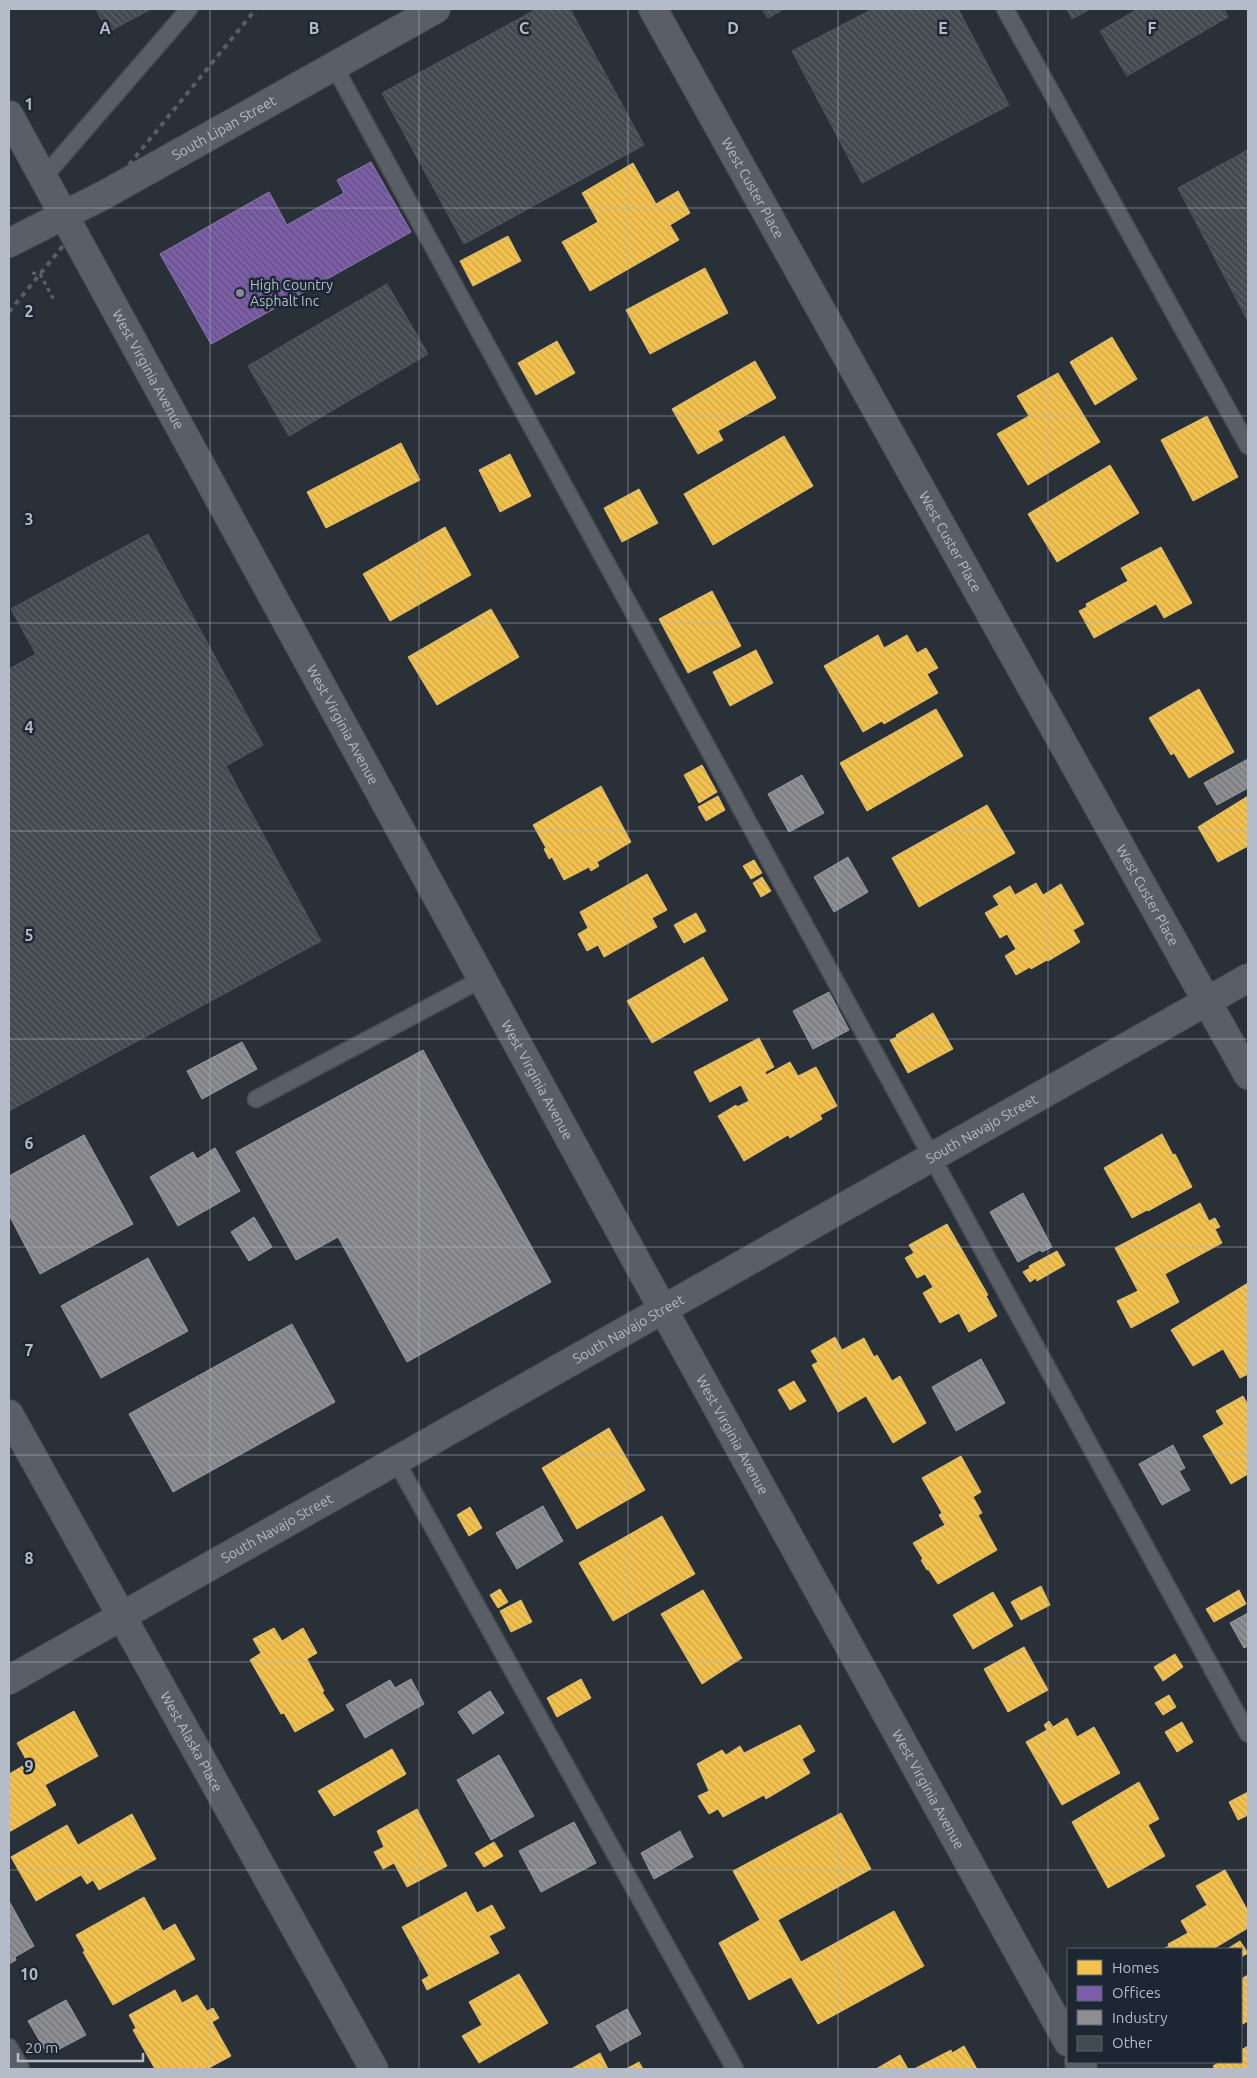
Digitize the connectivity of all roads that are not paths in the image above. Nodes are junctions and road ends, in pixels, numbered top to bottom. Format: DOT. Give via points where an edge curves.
graph roads {
  1 [pos="189,9"];
  2 [pos="436,9"];
  3 [pos="653,9"];
  4 [pos="1005,9"];
  5 [pos="334,66"];
  6 [pos="9,115"];
  7 [pos="43,178"];
  8 [pos="64,216"];
  9 [pos="9,243"];
  10 [pos="1248,446"];
  11 [pos="1248,978"];
  12 [pos="482,979"];
  13 [pos="1208,1000"];
  14 [pos="1248,1075"];
  15 [pos="256,1099"];
  16 [pos="932,1158"];
  17 [pos="664,1310"];
  18 [pos="9,1414"];
  19 [pos="396,1461"];
  20 [pos="122,1616"];
  21 [pos="9,1680"];
  22 [pos="1248,1734"];
  23 [pos="1067,2040"];
  24 [pos="9,2047"];
  25 [pos="21,2069"];
  26 [pos="374,2069"];
  27 [pos="735,2069"];
  1 -- 7 [label="lane"];
  2 -- 5 [label="street, South Lipan Street"];
  3 -- 13 [label="street, West Custer Place"];
  4 -- 10 [label="lane"];
  5 -- 8 [label="street, South Lipan Street"];
  5 -- 16 [label="lane"];
  6 -- 7 [label="street, West Virginia Avenue"];
  7 -- 8 [label="street, West Virginia Avenue"];
  8 -- 9 [label="street, South Lipan Street"];
  8 -- 12 [label="street, West Virginia Avenue"];
  11 -- 13 [label="street, South Navajo Street"];
  12 -- 15 [label="lane"];
  12 -- 17 [label="street, West Virginia Avenue"];
  13 -- 14 [label="street, West Custer Place"];
  13 -- 16 [label="street, South Navajo Street"];
  16 -- 17 [label="street, South Navajo Street"];
  16 -- 22 [label="lane"];
  17 -- 19 [label="street, South Navajo Street"];
  17 -- 23 [label="street, West Virginia Avenue"];
  18 -- 20 [label="street, West Alaska Place"];
  19 -- 20 [label="street, South Navajo Street"];
  19 -- 27 [label="lane"];
  20 -- 21 [label="street, South Navajo Street"];
  20 -- 26 [label="street, West Alaska Place"];
  24 -- 25 [label="lane"];
}
